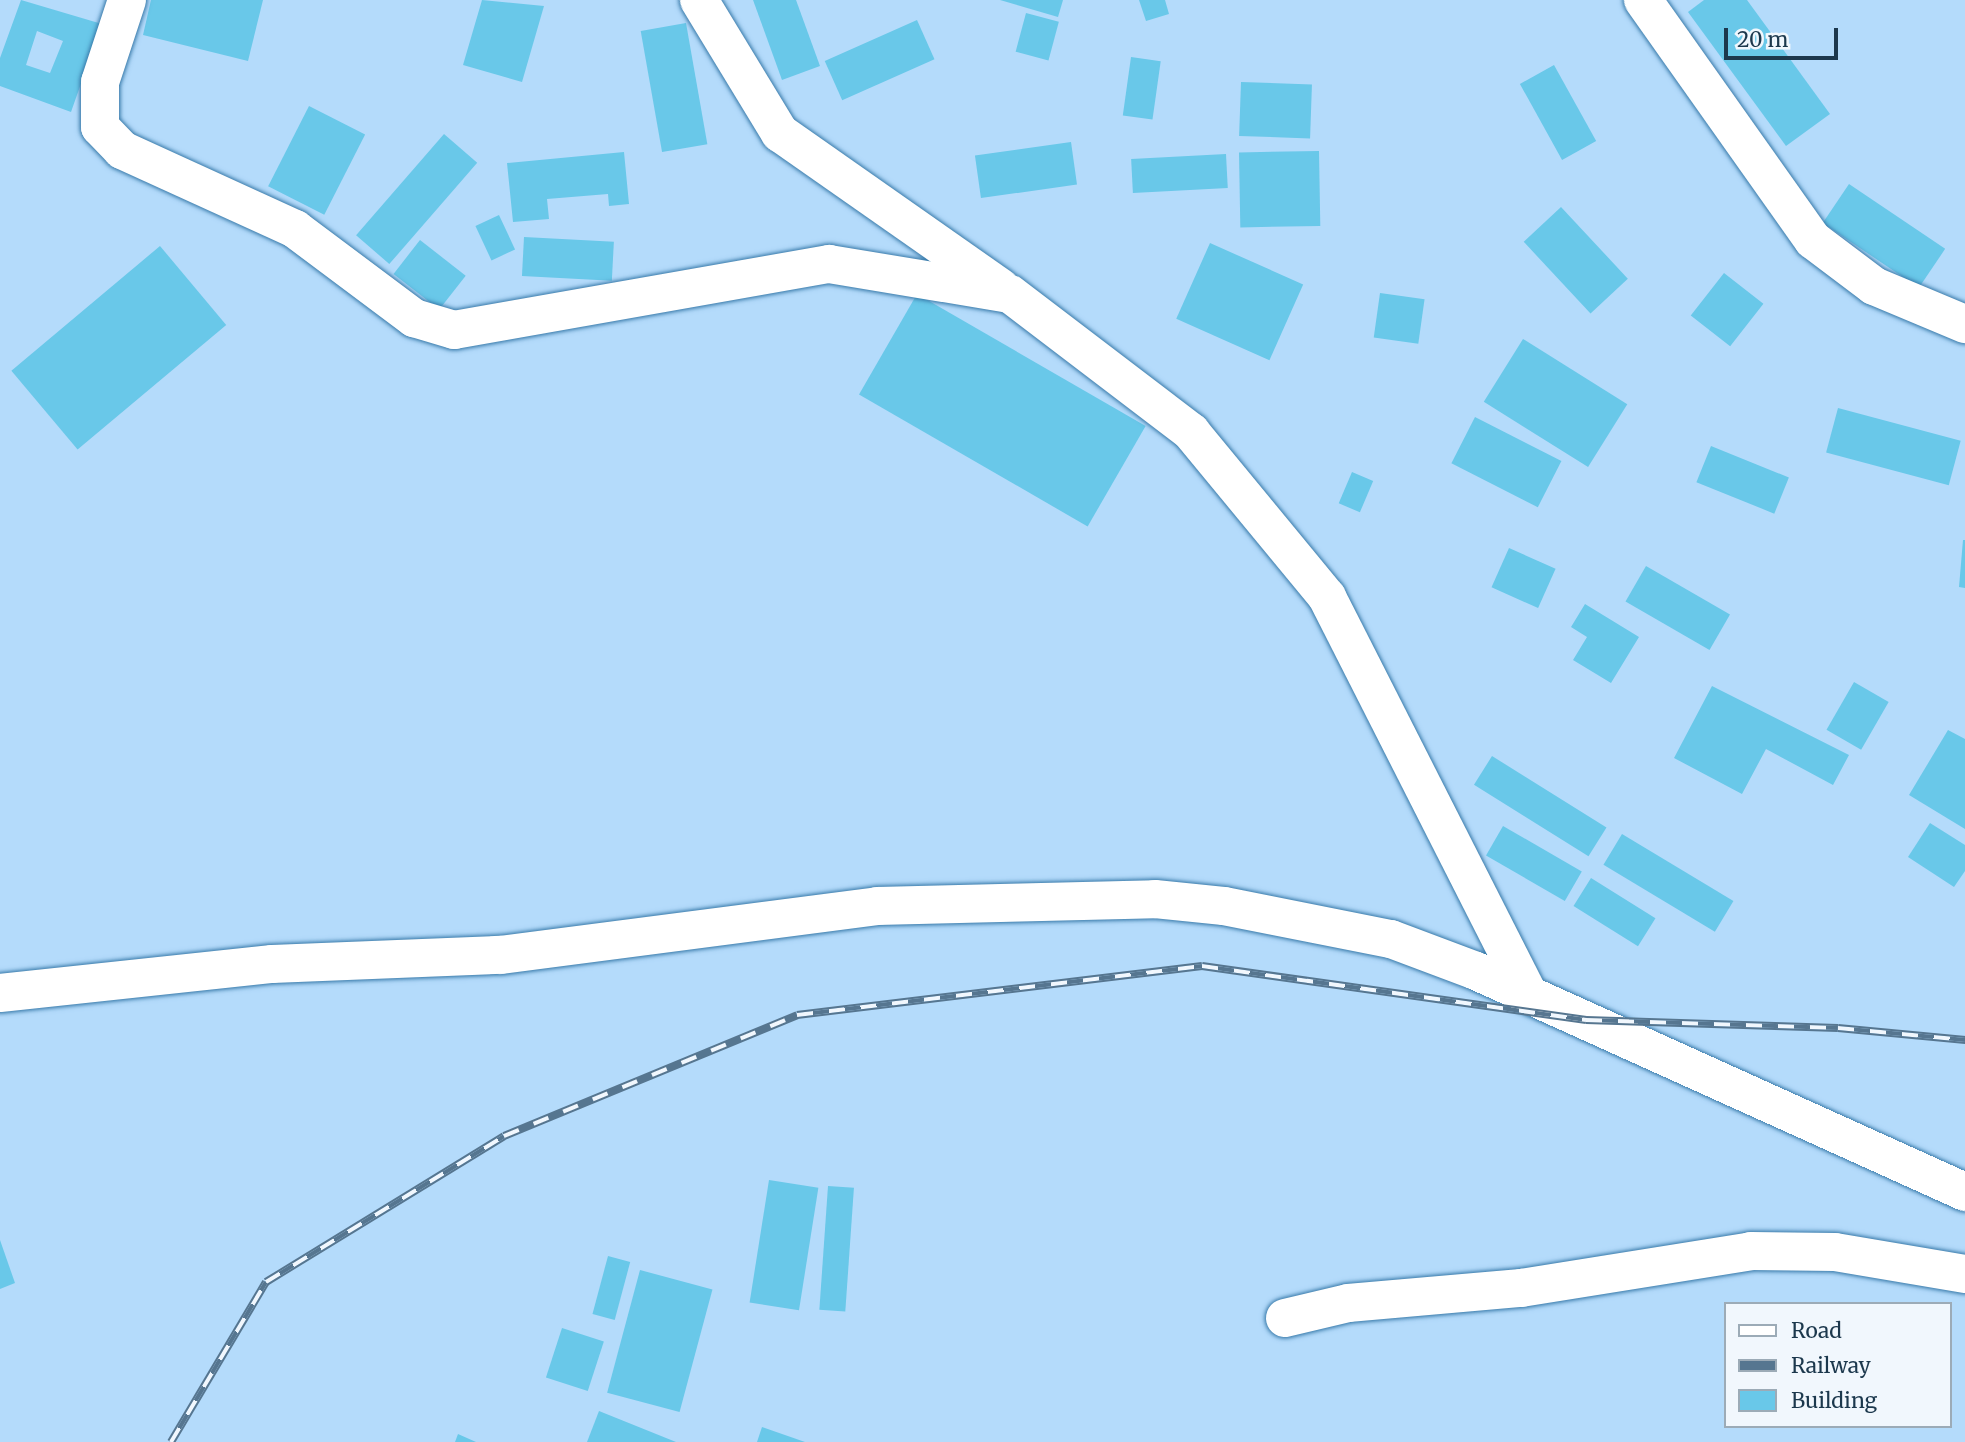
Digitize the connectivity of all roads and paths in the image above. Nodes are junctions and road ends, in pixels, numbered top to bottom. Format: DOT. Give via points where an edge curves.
graph roads {
  1 [pos="127,0"];
  2 [pos="699,0"];
  3 [pos="1643,0"];
  4 [pos="1010,294"];
  5 [pos="1965,324"];
  6 [pos="0,993"];
  7 [pos="1528,994"];
  8 [pos="1965,1192"];
  9 [pos="1965,1273"];
  10 [pos="1285,1318"];
  1 -- 4 [label="street" via="100,82 100,127 122,150 295,229 414,318 454,330 759,281 829,264"];
  2 -- 4 [label="street" via="780,133"];
  3 -- 5 [label="street" via="1812,240 1874,285"];
  4 -- 7 [label="street" via="1191,432 1327,597"];
  6 -- 7 [label="street" via="272,964 501,955 877,906 1155,899 1391,939"];
  7 -- 8 [label="street"];
  9 -- 10 [label="street" via="1835,1252 1751,1251 1521,1288 1348,1303"];
}
